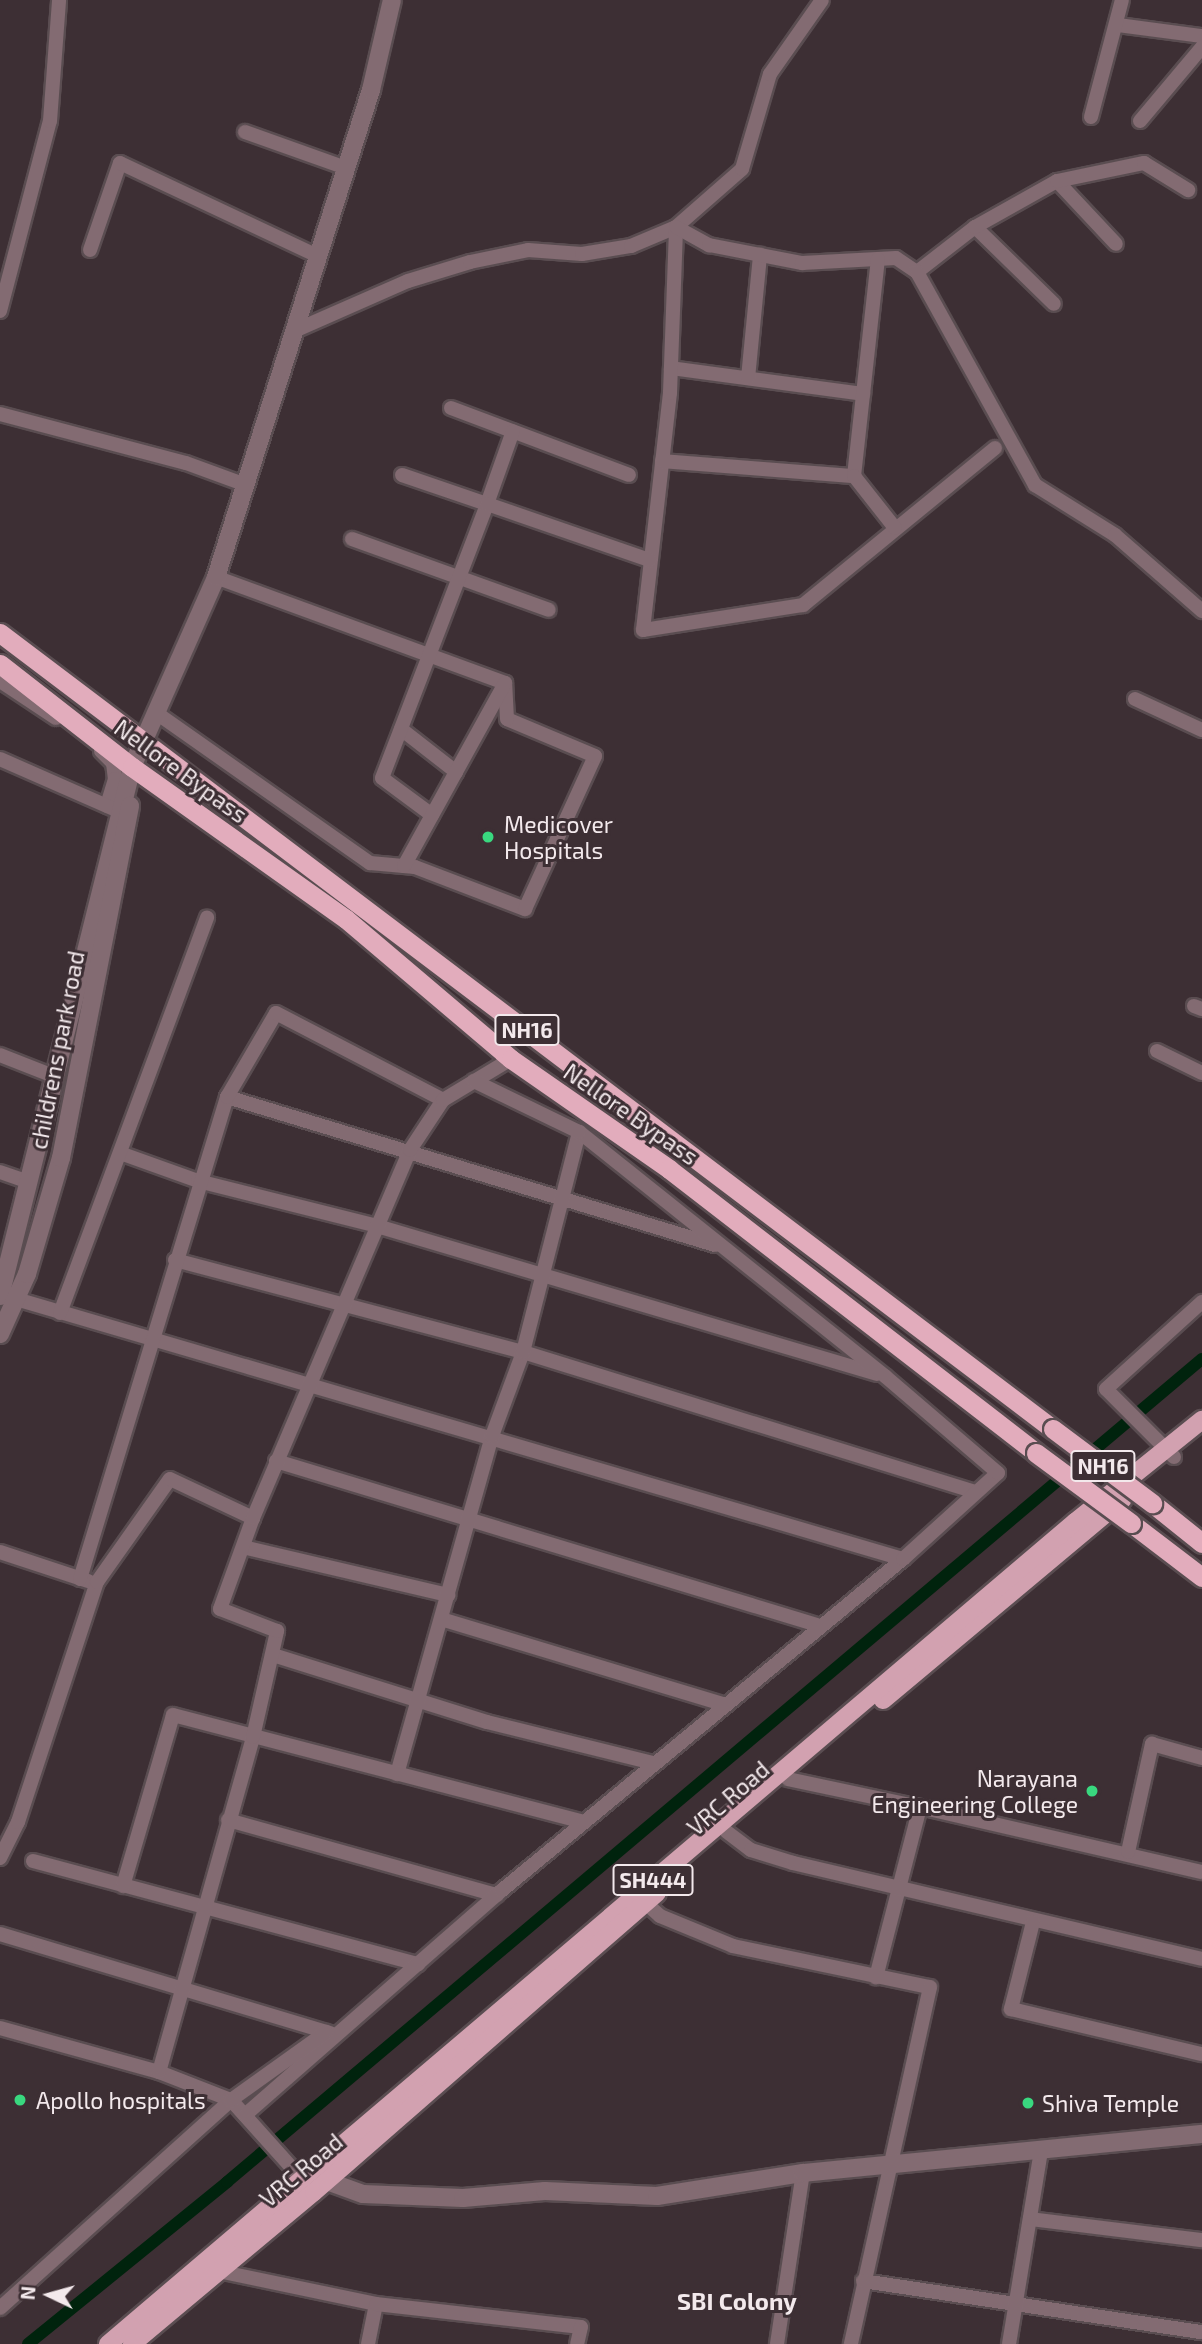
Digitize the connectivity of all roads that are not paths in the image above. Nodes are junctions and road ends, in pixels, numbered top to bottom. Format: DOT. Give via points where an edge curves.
graph roads {
  1 [pos="59,0"];
  2 [pos="392,0"];
  3 [pos="822,0"];
  4 [pos="1122,0"];
  5 [pos="1118,25"];
  6 [pos="1202,36"];
  7 [pos="1202,47"];
  8 [pos="1091,117"];
  9 [pos="1140,121"];
  10 [pos="245,132"];
  11 [pos="346,168"];
  12 [pos="1057,181"];
  13 [pos="1188,190"];
  14 [pos="975,227"];
  15 [pos="676,228"];
  16 [pos="1116,244"];
  17 [pos="90,250"];
  18 [pos="760,255"];
  19 [pos="318,256"];
  20 [pos="878,259"];
  21 [pos="917,272"];
  22 [pos="1054,304"];
  23 [pos="0,311"];
  24 [pos="294,331"];
  25 [pos="671,368"];
  26 [pos="748,378"];
  27 [pos="863,394"];
  28 [pos="451,408"];
  29 [pos="0,414"];
  30 [pos="513,431"];
  31 [pos="995,448"];
  32 [pos="662,461"];
  33 [pos="402,475"];
  34 [pos="629,475"];
  35 [pos="854,476"];
  36 [pos="246,485"];
  37 [pos="487,504"];
  38 [pos="895,528"];
  39 [pos="352,539"];
  40 [pos="650,560"];
  41 [pos="461,575"];
  42 [pos="216,577"];
  43 [pos="549,610"];
  44 [pos="1202,611"];
  45 [pos="0,633"];
  46 [pos="429,658"];
  47 [pos="0,664"];
  48 [pos="0,681"];
  49 [pos="505,683"];
  50 [pos="1135,699"];
  51 [pos="155,712"];
  52 [pos="401,729"];
  53 [pos="1202,730"];
  54 [pos="142,742"];
  55 [pos="0,759"];
  56 [pos="132,767"];
  57 [pos="456,772"];
  58 [pos="119,812"];
  59 [pos="432,815"];
  60 [pos="404,866"];
  61 [pos="206,918"];
  62 [pos="1157,1051"];
  63 [pos="0,1055"];
  64 [pos="512,1059"];
  65 [pos="1202,1073"];
  66 [pos="56,1077"];
  67 [pos="474,1082"];
  68 [pos="227,1097"];
  69 [pos="443,1100"];
  70 [pos="579,1132"];
  71 [pos="411,1150"];
  72 [pos="120,1153"];
  73 [pos="0,1172"];
  74 [pos="198,1181"];
  75 [pos="29,1182"];
  76 [pos="566,1196"];
  77 [pos="377,1226"];
  78 [pos="725,1248"];
  79 [pos="175,1259"];
  80 [pos="543,1275"];
  81 [pos="4,1296"];
  82 [pos="1202,1302"];
  83 [pos="343,1305"];
  84 [pos="60,1313"];
  85 [pos="0,1334"];
  86 [pos="151,1341"];
  87 [pos="523,1352"];
  88 [pos="884,1376"];
  89 [pos="309,1383"];
  90 [pos="1202,1420"];
  91 [pos="1202,1432"];
  92 [pos="492,1436"];
  93 [pos="1171,1454"];
  94 [pos="276,1461"];
  95 [pos="976,1492"];
  96 [pos="253,1518"];
  97 [pos="471,1520"];
  98 [pos="1202,1543"];
  99 [pos="243,1547"];
  100 [pos="0,1552"];
  101 [pos="903,1559"];
  102 [pos="1202,1577"];
  103 [pos="80,1579"];
  104 [pos="97,1582"];
  105 [pos="448,1595"];
  106 [pos="441,1619"];
  107 [pos="817,1625"];
  108 [pos="273,1655"];
  109 [pos="417,1697"];
  110 [pos="723,1704"];
  111 [pos="253,1737"];
  112 [pos="1202,1758"];
  113 [pos="653,1763"];
  114 [pos="397,1774"];
  115 [pos="788,1779"];
  116 [pos="920,1807"];
  117 [pos="228,1820"];
  118 [pos="584,1822"];
  119 [pos="727,1832"];
  120 [pos="1128,1852"];
  121 [pos="0,1858"];
  122 [pos="33,1861"];
  123 [pos="1202,1872"];
  124 [pos="123,1886"];
  125 [pos="900,1887"];
  126 [pos="497,1895"];
  127 [pos="640,1899"];
  128 [pos="202,1908"];
  129 [pos="1033,1922"];
  130 [pos="0,1934"];
  131 [pos="1202,1959"];
  132 [pos="418,1964"];
  133 [pos="876,1977"];
  134 [pos="182,1987"];
  135 [pos="0,2028"];
  136 [pos="332,2033"];
  137 [pos="1202,2054"];
  138 [pos="159,2072"];
  139 [pos="231,2100"];
  140 [pos="250,2120"];
  141 [pos="1202,2134"];
  142 [pos="1041,2150"];
  143 [pos="888,2165"];
  144 [pos="803,2173"];
  145 [pos="315,2185"];
  146 [pos="1030,2219"];
  147 [pos="1202,2240"];
  148 [pos="218,2271"];
  149 [pos="863,2281"];
  150 [pos="376,2304"];
  151 [pos="1015,2307"];
  152 [pos="0,2308"];
  153 [pos="1172,2328"];
  154 [pos="1202,2332"];
  155 [pos="108,2344"];
  156 [pos="132,2344"];
  157 [pos="368,2344"];
  158 [pos="577,2344"];
  159 [pos="777,2344"];
  160 [pos="850,2344"];
  161 [pos="1009,2344"];
  162 [pos="1168,2344"];
  1 -- 23 [label="street" via="50,121"];
  2 -- 11 [label="street, childrens park road"];
  3 -- 15 [label="street" via="770,74 742,169"];
  4 -- 5 [label="street"];
  5 -- 6 [label="street"];
  5 -- 8 [label="street"];
  7 -- 9 [label="street"];
  10 -- 11 [label="street"];
  11 -- 19 [label="street, childrens park road"];
  12 -- 13 [label="street" via="1144,163"];
  12 -- 14 [label="street"];
  12 -- 16 [label="street"];
  14 -- 21 [label="street"];
  14 -- 22 [label="street"];
  15 -- 18 [label="street" via="709,245"];
  15 -- 24 [label="street" via="631,246 582,254 528,250 470,262 408,281"];
  15 -- 25 [label="street"];
  17 -- 19 [label="street" via="120,163"];
  18 -- 20 [label="street" via="802,263"];
  18 -- 26 [label="street"];
  19 -- 24 [label="street, childrens park road"];
  20 -- 21 [label="street" via="896,258"];
  20 -- 27 [label="street"];
  21 -- 44 [label="street" via="1035,485 1115,535"];
  24 -- 36 [label="street, childrens park road"];
  25 -- 26 [label="street"];
  25 -- 32 [label="street"];
  26 -- 27 [label="street"];
  27 -- 35 [label="street"];
  28 -- 30 [label="street"];
  29 -- 36 [label="street" via="186,463"];
  30 -- 34 [label="street"];
  30 -- 37 [label="street"];
  31 -- 38 [label="street"];
  32 -- 35 [label="street"];
  32 -- 40 [label="street"];
  33 -- 37 [label="street"];
  35 -- 38 [label="street"];
  36 -- 42 [label="street, childrens park road"];
  37 -- 40 [label="street"];
  37 -- 41 [label="street"];
  38 -- 40 [label="street" via="803,605 643,630"];
  39 -- 41 [label="street"];
  41 -- 43 [label="street"];
  41 -- 46 [label="street"];
  42 -- 46 [label="street"];
  42 -- 51 [label="street, childrens park road"];
  45 -- 54 [label="highway, Nellore Bypass / NH16"];
  46 -- 49 [label="street"];
  46 -- 52 [label="street"];
  47 -- 56 [label="highway, Nellore Bypass / NH16"];
  48 -- 58 [label="street" via="91,741 113,763"];
  49 -- 57 [label="street"];
  49 -- 60 [label="street" via="507,719 596,756 525,909"];
  50 -- 53 [label="street"];
  51 -- 54 [label="street, childrens park road"];
  51 -- 60 [label="street" via="370,863"];
  52 -- 57 [label="street"];
  52 -- 59 [label="street" via="382,778"];
  54 -- 56 [label="street, childrens park road"];
  54 -- 98 [label="highway, Nellore Bypass / NH16, bridge"];
  55 -- 58 [label="street"];
  56 -- 58 [label="street, childrens park road"];
  56 -- 64 [label="highway, Nellore Bypass / NH16" via="346,919"];
  57 -- 59 [label="street"];
  58 -- 66 [label="street, childrens park road"];
  58 -- 81 [label="street, childrens park road" via="61,1158"];
  59 -- 60 [label="street"];
  61 -- 72 [label="street"];
  62 -- 65 [label="street"];
  63 -- 66 [label="street"];
  64 -- 67 [label="street"];
  64 -- 102 [label="highway, Nellore Bypass / NH16, bridge" via="669,1169"];
  66 -- 75 [label="street, childrens park road"];
  67 -- 69 [label="street"];
  67 -- 70 [label="street"];
  68 -- 69 [label="street" via="276,1013"];
  68 -- 71 [label="street"];
  68 -- 74 [label="street"];
  69 -- 71 [label="street"];
  70 -- 76 [label="street"];
  70 -- 78 [label="street"];
  71 -- 76 [label="street"];
  71 -- 77 [label="street"];
  72 -- 74 [label="street"];
  72 -- 84 [label="street"];
  73 -- 75 [label="street"];
  74 -- 77 [label="street"];
  74 -- 79 [label="street"];
  75 -- 81 [label="street, childrens park road"];
  76 -- 78 [label="street"];
  76 -- 80 [label="street"];
  77 -- 80 [label="street"];
  77 -- 83 [label="street"];
  78 -- 88 [label="street"];
  79 -- 83 [label="street"];
  79 -- 86 [label="street"];
  80 -- 87 [label="street"];
  80 -- 88 [label="street"];
  81 -- 84 [label="street"];
  81 -- 85 [label="street, childrens park road"];
  82 -- 93 [label="street" via="1105,1390"];
  83 -- 87 [label="street"];
  83 -- 89 [label="street"];
  84 -- 86 [label="street"];
  86 -- 89 [label="street"];
  86 -- 103 [label="street"];
  87 -- 92 [label="street"];
  87 -- 95 [label="street"];
  88 -- 95 [label="street" via="998,1473"];
  89 -- 92 [label="street"];
  89 -- 94 [label="street"];
  90 -- 93 [label="main road, SH444"];
  91 -- 93 [label="main road, VRC Road / SH444"];
  92 -- 97 [label="street"];
  92 -- 101 [label="street"];
  93 -- 115 [label="main road, VRC Road / SH444"];
  93 -- 127 [label="main road, SH444" via="1075,1522"];
  94 -- 96 [label="street"];
  94 -- 97 [label="street"];
  95 -- 101 [label="street"];
  96 -- 99 [label="street"];
  96 -- 104 [label="street" via="170,1479"];
  97 -- 105 [label="street"];
  97 -- 107 [label="street"];
  99 -- 105 [label="street"];
  99 -- 108 [label="street" via="220,1609 277,1631"];
  100 -- 103 [label="street"];
  101 -- 107 [label="street"];
  103 -- 104 [label="street"];
  104 -- 121 [label="street" via="18,1822"];
  105 -- 106 [label="street"];
  106 -- 109 [label="street"];
  106 -- 110 [label="street"];
  107 -- 110 [label="street"];
  108 -- 109 [label="street"];
  108 -- 111 [label="street"];
  109 -- 113 [label="street" via="487,1722"];
  109 -- 114 [label="street"];
  110 -- 113 [label="street"];
  111 -- 114 [label="street"];
  111 -- 117 [label="street"];
  111 -- 124 [label="street" via="173,1715"];
  112 -- 120 [label="street" via="1152,1744"];
  113 -- 118 [label="street"];
  114 -- 118 [label="street"];
  115 -- 116 [label="street"];
  115 -- 119 [label="main road, VRC Road / SH444"];
  116 -- 120 [label="street"];
  116 -- 125 [label="street"];
  117 -- 126 [label="street"];
  117 -- 128 [label="street"];
  118 -- 126 [label="street"];
  119 -- 125 [label="street" via="751,1850"];
  119 -- 127 [label="main road, VRC Road / SH444"];
  120 -- 123 [label="street"];
  122 -- 124 [label="street"];
  124 -- 128 [label="street"];
  125 -- 129 [label="street"];
  125 -- 133 [label="street"];
  126 -- 132 [label="street"];
  127 -- 133 [label="street" via="660,1916 733,1946"];
  127 -- 145 [label="main road, VRC Road / SH444"];
  128 -- 132 [label="street"];
  128 -- 134 [label="street"];
  129 -- 131 [label="street"];
  129 -- 137 [label="street" via="1011,2010"];
  130 -- 134 [label="street"];
  132 -- 136 [label="street"];
  133 -- 143 [label="street" via="930,1987"];
  134 -- 136 [label="street"];
  134 -- 138 [label="street"];
  135 -- 138 [label="street"];
  136 -- 139 [label="street"];
  136 -- 140 [label="street"];
  138 -- 139 [label="street"];
  139 -- 140 [label="street"];
  139 -- 152 [label="street"];
  140 -- 145 [label="street" via="288,2163"];
  141 -- 142 [label="street"];
  142 -- 143 [label="street"];
  142 -- 146 [label="street"];
  143 -- 144 [label="street"];
  143 -- 149 [label="street"];
  144 -- 145 [label="street" via="657,2196 545,2191 463,2198 363,2194"];
  144 -- 159 [label="street"];
  145 -- 148 [label="main road, VRC Road / SH444"];
  145 -- 155 [label="main road, SH444"];
  146 -- 147 [label="street"];
  146 -- 151 [label="street"];
  148 -- 150 [label="street"];
  148 -- 156 [label="main road, VRC Road / SH444"];
  149 -- 151 [label="street"];
  149 -- 160 [label="street"];
  150 -- 157 [label="street"];
  150 -- 158 [label="street" via="581,2327"];
  151 -- 153 [label="street"];
  151 -- 161 [label="street"];
  153 -- 154 [label="street"];
  153 -- 162 [label="street"];
}
